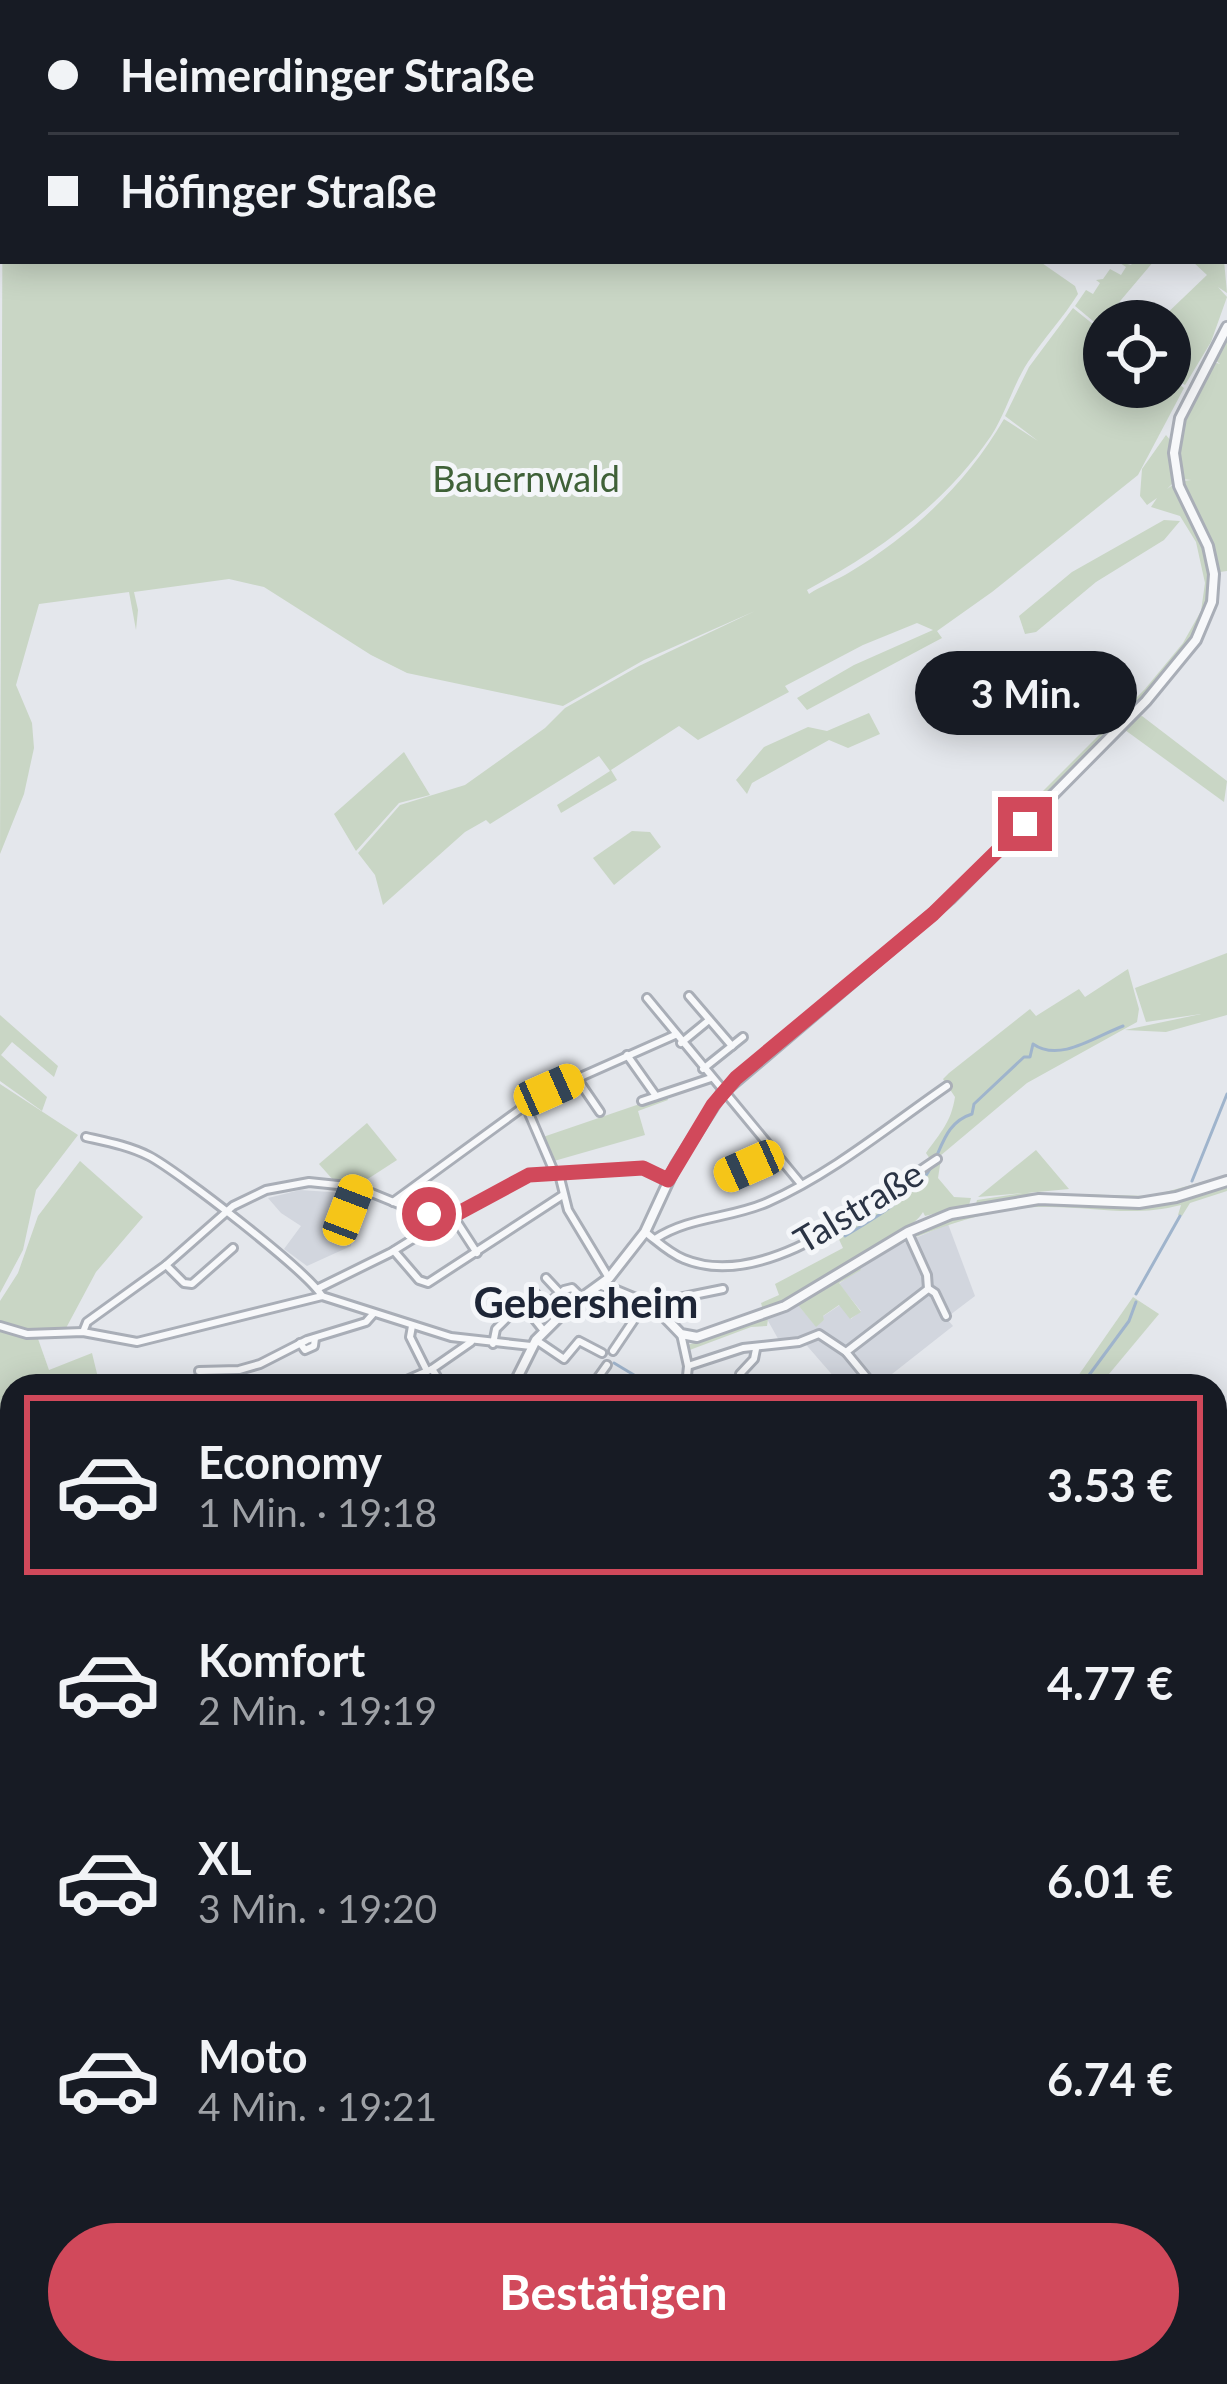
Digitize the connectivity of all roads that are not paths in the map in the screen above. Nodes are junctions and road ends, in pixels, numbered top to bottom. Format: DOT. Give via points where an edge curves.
graph roads {
  1 [pos="1227,327"];
  2 [pos="688,996"];
  3 [pos="647,998"];
  4 [pos="709,1020"];
  5 [pos="675,1035"];
  6 [pos="743,1037"];
  7 [pos="681,1043"];
  8 [pos="732,1046"];
  9 [pos="627,1055"];
  10 [pos="703,1069"];
  11 [pos="576,1078"];
  12 [pos="711,1078"];
  13 [pos="947,1086"];
  14 [pos="722,1093"];
  15 [pos="656,1096"];
  16 [pos="642,1101"];
  17 [pos="525,1103"];
  18 [pos="600,1112"];
  19 [pos="86,1137"];
  20 [pos="774,1154"];
  21 [pos="935,1160"];
  22 [pos="557,1174"];
  23 [pos="724,1177"];
  24 [pos="668,1180"];
  25 [pos="1227,1181"];
  26 [pos="801,1184"];
  27 [pos="357,1187"];
  28 [pos="562,1195"];
  29 [pos="393,1202"];
  30 [pos="348,1210"];
  31 [pos="225,1213"];
  32 [pos="449,1216"];
  33 [pos="645,1232"];
  34 [pos="908,1232"];
  35 [pos="655,1239"];
  36 [pos="233,1249"];
  37 [pos="394,1251"];
  38 [pos="477,1253"];
  39 [pos="166,1265"];
  40 [pos="546,1278"];
  41 [pos="606,1281"];
  42 [pos="723,1289"];
  43 [pos="928,1289"];
  44 [pos="320,1292"];
  45 [pos="535,1293"];
  46 [pos="560,1293"];
  47 [pos="581,1298"];
  48 [pos="520,1300"];
  49 [pos="651,1305"];
  50 [pos="545,1306"];
  51 [pos="373,1314"];
  52 [pos="511,1315"];
  53 [pos="946,1316"];
  54 [pos="556,1319"];
  55 [pos="412,1325"];
  56 [pos="0,1326"];
  57 [pos="544,1331"];
  58 [pos="83,1332"];
  59 [pos="681,1334"];
  60 [pos="471,1342"];
  61 [pos="533,1343"];
  62 [pos="493,1345"];
  63 [pos="755,1348"];
  64 [pos="613,1352"];
  65 [pos="846,1352"];
  66 [pos="602,1353"];
  67 [pos="607,1365"];
  68 [pos="688,1366"];
  69 [pos="430,1370"];
  70 [pos="199,1371"];
  71 [pos="421,1374"];
  72 [pos="433,1374"];
  73 [pos="519,1374"];
  74 [pos="601,1374"];
  75 [pos="687,1374"];
  76 [pos="740,1374"];
  77 [pos="863,1374"];
  1 -- 14 [label="street" via="1175,436 1187,503 1208,546 1214,587 1207,619 1137,710 950,899"];
  2 -- 4 [label="street"];
  3 -- 5 [label="street"];
  4 -- 7 [label="street"];
  4 -- 8 [label="street"];
  5 -- 7 [label="street"];
  5 -- 9 [label="street"];
  6 -- 8 [label="street"];
  7 -- 10 [label="street"];
  8 -- 10 [label="street"];
  9 -- 11 [label="street"];
  9 -- 15 [label="street"];
  10 -- 12 [label="street"];
  11 -- 17 [label="street"];
  11 -- 18 [label="street"];
  12 -- 14 [label="street"];
  12 -- 15 [label="street"];
  13 -- 26 [label="street"];
  14 -- 20 [label="street"];
  14 -- 24 [label="street"];
  15 -- 16 [label="street"];
  17 -- 22 [label="street"];
  17 -- 29 [label="street"];
  19 -- 31 [label="street" via="150,1156"];
  20 -- 23 [label="street"];
  20 -- 26 [label="street"];
  21 -- 35 [label="street, Talstraße" via="851,1219 745,1263 679,1257"];
  22 -- 24 [label="street" via="643,1168"];
  22 -- 28 [label="street"];
  22 -- 32 [label="street" via="517,1179"];
  24 -- 33 [label="street"];
  25 -- 34 [label="street" via="1161,1201 1000,1203"];
  26 -- 35 [label="street"];
  27 -- 29 [label="street"];
  27 -- 30 [label="street"];
  27 -- 31 [label="street" via="288,1184 243,1198"];
  28 -- 38 [label="street"];
  28 -- 41 [label="street"];
  29 -- 32 [label="street"];
  31 -- 39 [label="street"];
  31 -- 44 [label="street"];
  32 -- 37 [label="street"];
  32 -- 38 [label="street"];
  33 -- 35 [label="street, Talstraße"];
  33 -- 41 [label="street"];
  34 -- 43 [label="street"];
  34 -- 59 [label="street" via="784,1306 711,1334"];
  36 -- 39 [label="street" via="193,1284"];
  37 -- 38 [label="street" via="423,1283"];
  37 -- 44 [label="street"];
  39 -- 58 [label="street"];
  40 -- 46 [label="street"];
  41 -- 47 [label="street"];
  41 -- 49 [label="street"];
  42 -- 49 [label="street"];
  43 -- 53 [label="street"];
  43 -- 65 [label="street"];
  44 -- 51 [label="street"];
  44 -- 58 [label="street" via="137,1342"];
  45 -- 50 [label="street"];
  46 -- 47 [label="street" via="572,1288"];
  46 -- 50 [label="street"];
  47 -- 54 [label="street"];
  48 -- 57 [label="street"];
  49 -- 59 [label="street"];
  49 -- 64 [label="street"];
  50 -- 54 [label="street"];
  51 -- 55 [label="street"];
  51 -- 70 [label="street" via="305,1350 300,1343 239,1370"];
  52 -- 62 [label="street"];
  54 -- 57 [label="street"];
  55 -- 60 [label="street"];
  55 -- 69 [label="street" via="410,1337"];
  56 -- 58 [label="street" via="34,1335"];
  57 -- 61 [label="street"];
  59 -- 68 [label="street"];
  60 -- 62 [label="street"];
  60 -- 69 [label="street"];
  61 -- 62 [label="street"];
  61 -- 66 [label="street" via="564,1359 579,1341"];
  61 -- 73 [label="street"];
  63 -- 65 [label="street" via="819,1334"];
  63 -- 68 [label="street"];
  63 -- 76 [label="street"];
  65 -- 77 [label="street"];
  67 -- 74 [label="street"];
  68 -- 75 [label="street"];
  69 -- 71 [label="street"];
  69 -- 72 [label="street"];
}
